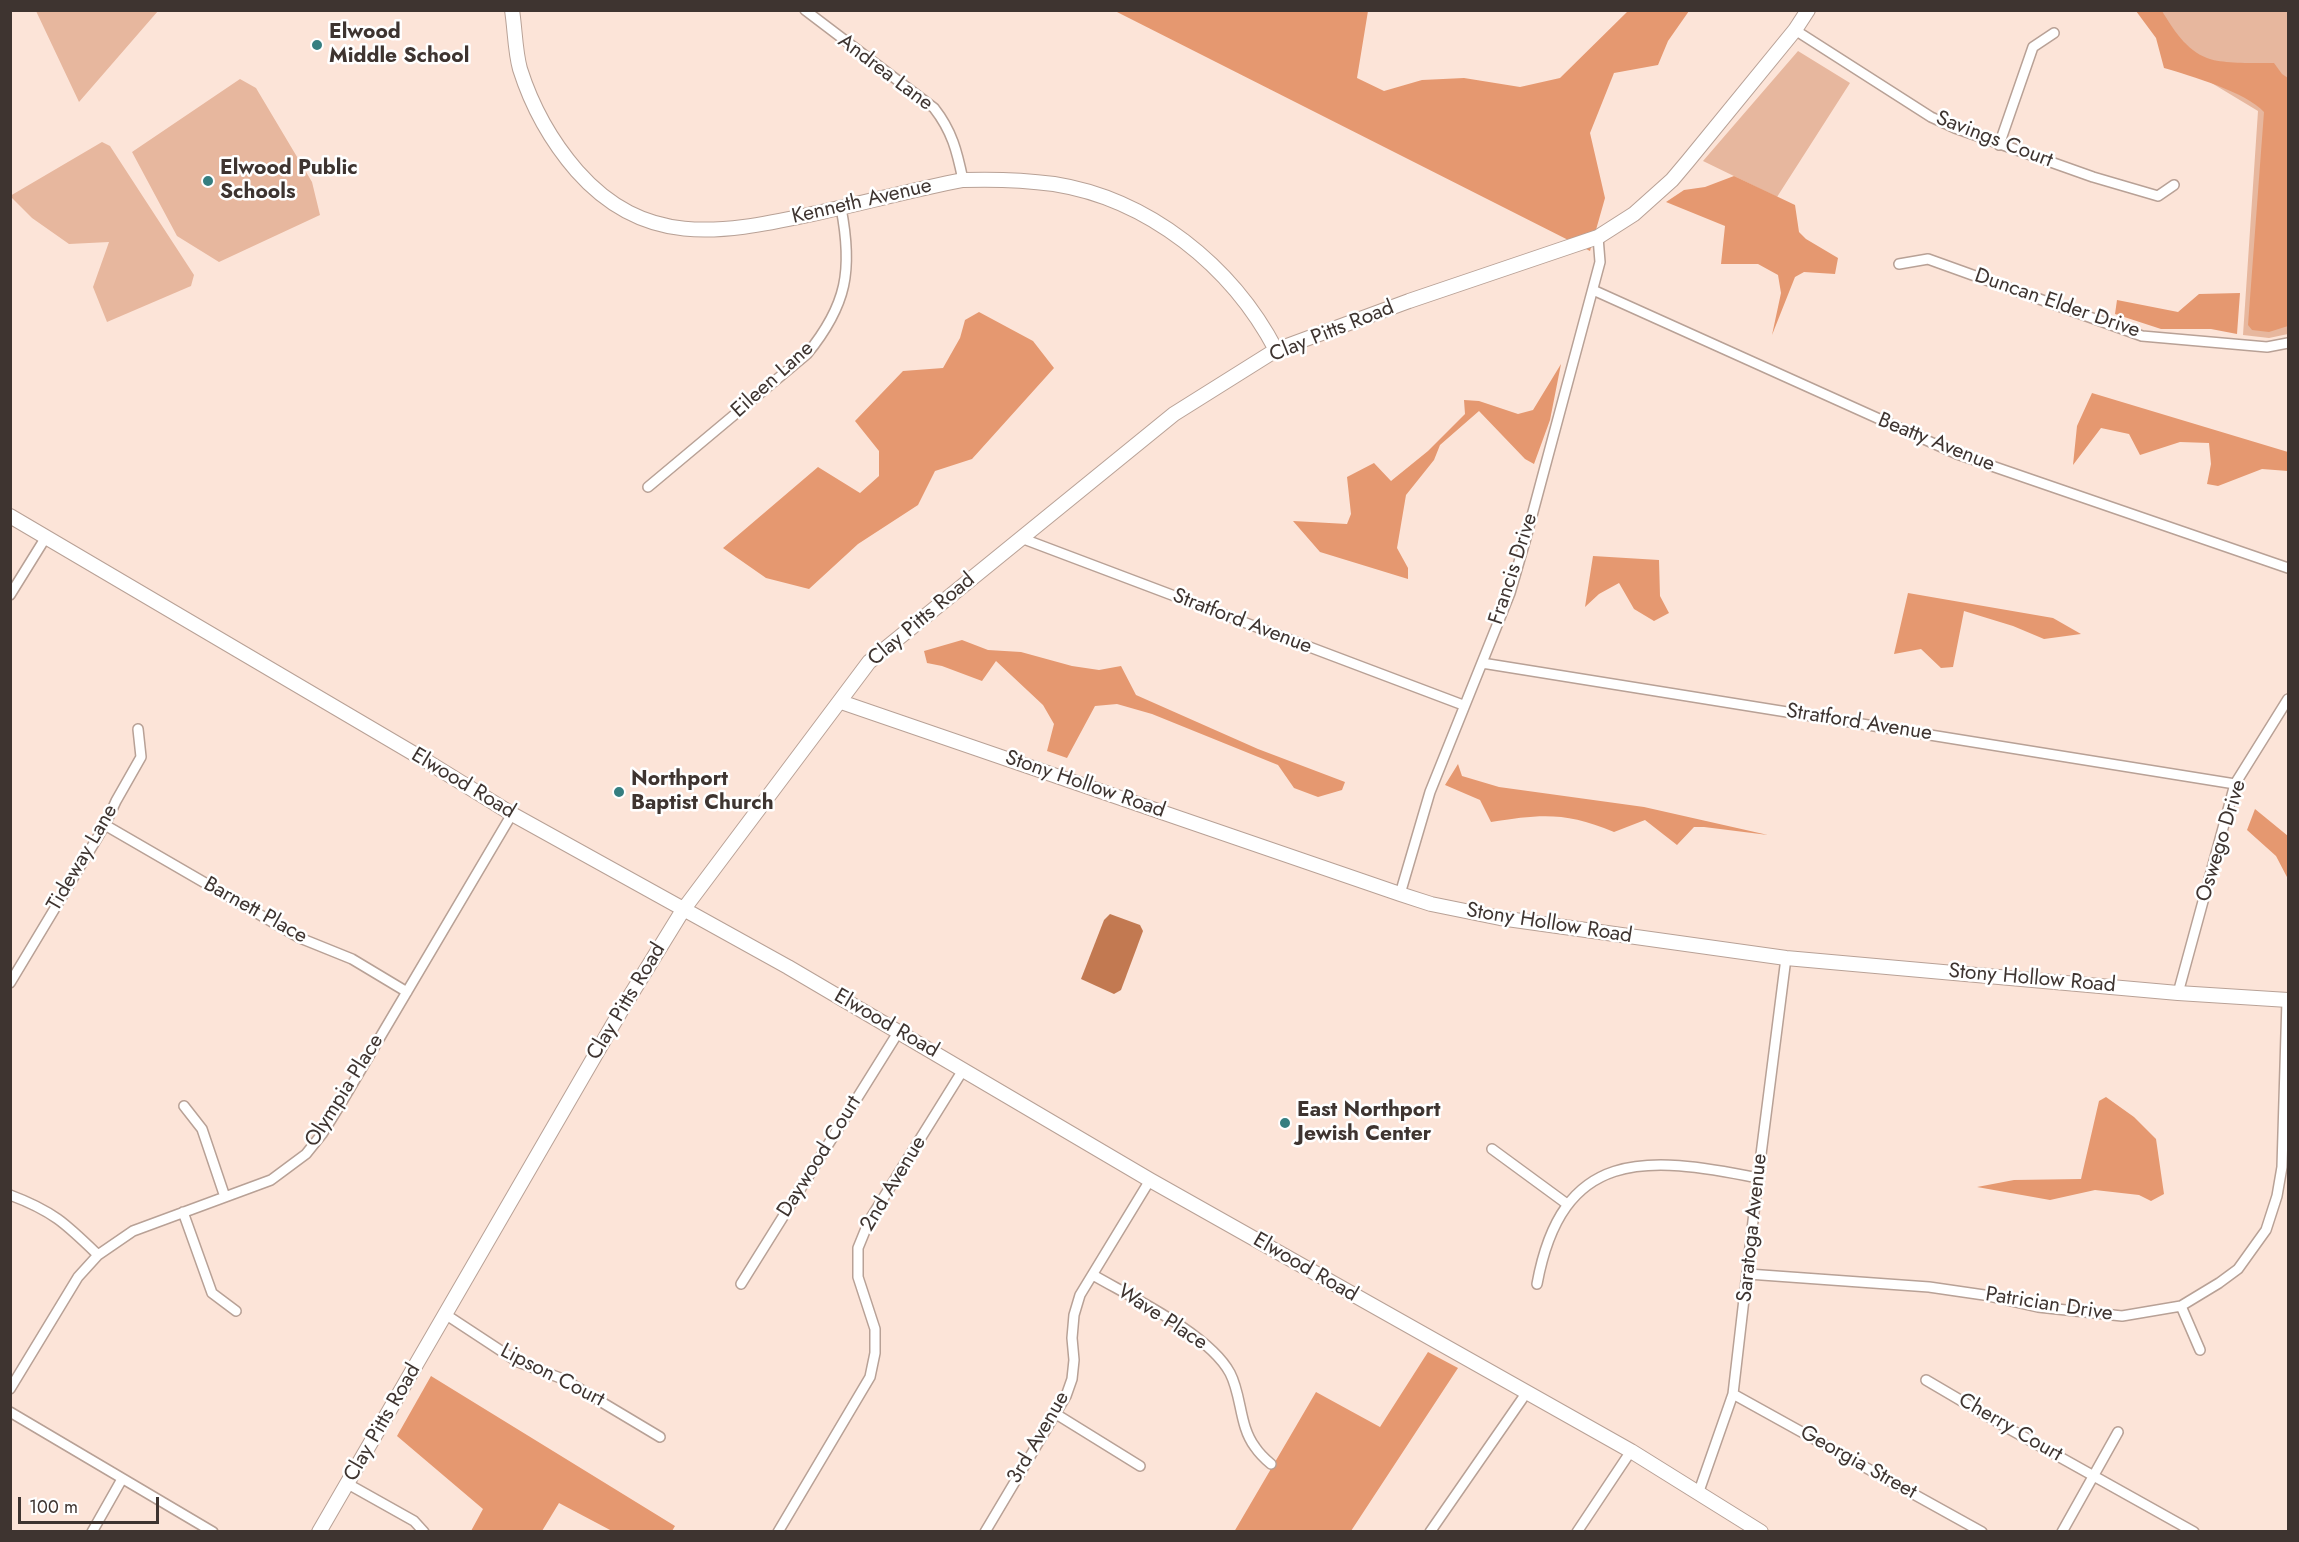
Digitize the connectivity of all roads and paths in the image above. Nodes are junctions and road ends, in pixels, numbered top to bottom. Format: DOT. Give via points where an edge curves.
graph roads {
  1 [pos="512,10"];
  2 [pos="805,10"];
  3 [pos="1808,10"];
  4 [pos="1795,30"];
  5 [pos="2054,33"];
  6 [pos="1999,145"];
  7 [pos="963,180"];
  8 [pos="2174,185"];
  9 [pos="841,208"];
  10 [pos="1598,237"];
  11 [pos="1899,264"];
  12 [pos="1593,290"];
  13 [pos="2289,343"];
  14 [pos="1276,350"];
  15 [pos="648,487"];
  16 [pos="10,516"];
  17 [pos="46,537"];
  18 [pos="1021,538"];
  19 [pos="2289,568"];
  20 [pos="10,595"];
  21 [pos="1482,663"];
  22 [pos="2289,699"];
  23 [pos="841,702"];
  24 [pos="1464,705"];
  25 [pos="138,729"];
  26 [pos="2235,784"];
  27 [pos="512,814"];
  28 [pos="105,825"];
  29 [pos="1400,894"];
  30 [pos="683,910"];
  31 [pos="1786,958"];
  32 [pos="10,983"];
  33 [pos="407,992"];
  34 [pos="2178,993"];
  35 [pos="2288,1000"];
  36 [pos="899,1031"];
  37 [pos="963,1070"];
  38 [pos="184,1106"];
  39 [pos="1492,1149"];
  40 [pos="1758,1178"];
  41 [pos="1150,1180"];
  42 [pos="10,1195"];
  43 [pos="225,1197"];
  44 [pos="1567,1204"];
  45 [pos="183,1212"];
  46 [pos="98,1255"];
  47 [pos="1748,1274"];
  48 [pos="1093,1275"];
  49 [pos="741,1284"];
  50 [pos="1537,1284"];
  51 [pos="2181,1306"];
  52 [pos="236,1311"];
  53 [pos="445,1314"];
  54 [pos="2200,1350"];
  55 [pos="1926,1380"];
  56 [pos="10,1389"];
  57 [pos="1527,1392"];
  58 [pos="1733,1394"];
  59 [pos="10,1412"];
  60 [pos="1056,1414"];
  61 [pos="2118,1432"];
  62 [pos="660,1437"];
  63 [pos="1631,1451"];
  64 [pos="1270,1464"];
  65 [pos="1140,1466"];
  66 [pos="2094,1475"];
  67 [pos="122,1479"];
  68 [pos="348,1484"];
  69 [pos="1698,1494"];
  70 [pos="92,1532"];
  71 [pos="213,1532"];
  72 [pos="319,1532"];
  73 [pos="424,1532"];
  74 [pos="778,1532"];
  75 [pos="985,1532"];
  76 [pos="1430,1532"];
  77 [pos="1577,1532"];
  78 [pos="1761,1532"];
  79 [pos="1982,1532"];
  80 [pos="2062,1532"];
  81 [pos="2194,1532"];
  1 -- 9 [label="street, Kenneth Avenue" via="520,67 541,120 555,144 590,185 625,211 666,226 718,231"];
  2 -- 7 [label="street, Andrea Lane" via="934,108 954,141"];
  3 -- 4 [label="street, Clay Pitts Road"];
  4 -- 6 [label="street, Savings Court" via="1931,117"];
  4 -- 10 [label="street, Clay Pitts Road" via="1672,180 1634,214"];
  5 -- 6 [label="street" via="2033,47"];
  6 -- 8 [label="street, Savings Court" via="2158,196"];
  7 -- 9 [label="street, Kenneth Avenue"];
  7 -- 14 [label="street, Kenneth Avenue" via="1055,184 1140,213 1171,231 1223,274 1262,323"];
  9 -- 15 [label="street, Eileen Lane" via="847,262 844,287 822,336 807,354"];
  10 -- 12 [label="street, Francis Drive" via="1600,262"];
  10 -- 14 [label="street, Clay Pitts Road"];
  11 -- 13 [label="street, Duncan Elder Drive" via="1928,259 2142,336 2267,348"];
  12 -- 19 [label="street, Beatty Avenue" via="1956,454"];
  12 -- 21 [label="street, Francis Drive" via="1510,592"];
  14 -- 18 [label="street, Clay Pitts Road" via="1174,414"];
  16 -- 17 [label="street, Elwood Road"];
  17 -- 20 [label="street"];
  17 -- 27 [label="street, Elwood Road"];
  18 -- 23 [label="street, Clay Pitts Road" via="869,662"];
  18 -- 24 [label="street, Stratford Avenue"];
  21 -- 24 [label="street, Francis Drive"];
  21 -- 26 [label="street, Stratford Avenue"];
  22 -- 26 [label="street, Oswego Drive"];
  23 -- 29 [label="street, Stony Hollow Road"];
  23 -- 30 [label="street, Clay Pitts Road"];
  24 -- 29 [label="street, Francis Drive" via="1430,792"];
  25 -- 28 [label="street, Tideway Lane" via="141,757"];
  26 -- 34 [label="street, Oswego Drive"];
  27 -- 30 [label="street, Elwood Road"];
  27 -- 33 [label="street, Olympia Place"];
  28 -- 32 [label="street, Tideway Lane"];
  28 -- 33 [label="street, Barnett Place" via="300,938 352,959"];
  29 -- 31 [label="street, Stony Hollow Road" via="1490,916"];
  30 -- 36 [label="street, Elwood Road"];
  30 -- 53 [label="street, Clay Pitts Road"];
  31 -- 34 [label="street, Stony Hollow Road"];
  31 -- 40 [label="street, Saratoga Avenue"];
  33 -- 43 [label="street, Olympia Place" via="306,1154 271,1180"];
  34 -- 35 [label="street, Stony Hollow Road"];
  35 -- 51 [label="street, Patrician Drive" via="2282,1167 2266,1230 2238,1269"];
  36 -- 37 [label="street, Elwood Road"];
  36 -- 49 [label="street, Daywood Court"];
  37 -- 41 [label="street, Elwood Road"];
  37 -- 74 [label="street, 2nd Avenue" via="869,1221 858,1248 858,1277 874,1329 876,1353 870,1377"];
  38 -- 43 [label="street" via="202,1129"];
  39 -- 44 [label="street"];
  40 -- 44 [label="street" via="1650,1164 1627,1167 1607,1173"];
  40 -- 47 [label="street, Saratoga Avenue"];
  41 -- 48 [label="street, 3rd Avenue"];
  41 -- 57 [label="street, Elwood Road"];
  42 -- 46 [label="street" via="56,1216"];
  43 -- 45 [label="street, Olympia Place"];
  44 -- 50 [label="street" via="1542,1256"];
  45 -- 46 [label="street, Olympia Place" via="133,1231"];
  45 -- 52 [label="street" via="212,1293"];
  46 -- 56 [label="street, Olympia Place" via="78,1277"];
  47 -- 51 [label="street, Patrician Drive" via="1929,1287 2038,1307 2122,1316"];
  47 -- 58 [label="street, Saratoga Avenue"];
  48 -- 60 [label="street, 3rd Avenue" via="1080,1295 1074,1315 1072,1379"];
  48 -- 64 [label="street, Wave Place" via="1193,1334 1215,1353 1230,1374 1254,1447"];
  51 -- 54 [label="street"];
  53 -- 62 [label="street, Lipson Court" via="518,1362 563,1379"];
  53 -- 68 [label="street, Clay Pitts Road"];
  55 -- 66 [label="street, Cherry Court"];
  57 -- 63 [label="street, Elwood Road"];
  57 -- 76 [label="street"];
  58 -- 69 [label="street, Saratoga Avenue"];
  58 -- 79 [label="street, Georgia Street"];
  59 -- 67 [label="street"];
  60 -- 65 [label="street"];
  60 -- 75 [label="street, 3rd Avenue"];
  61 -- 66 [label="street"];
  63 -- 69 [label="street, Elwood Road"];
  63 -- 77 [label="street"];
  66 -- 80 [label="street"];
  66 -- 81 [label="street, Cherry Court"];
  67 -- 70 [label="street"];
  67 -- 71 [label="street"];
  68 -- 72 [label="street, Clay Pitts Road"];
  68 -- 73 [label="street" via="414,1521"];
  69 -- 78 [label="street, Elwood Road"];
}
